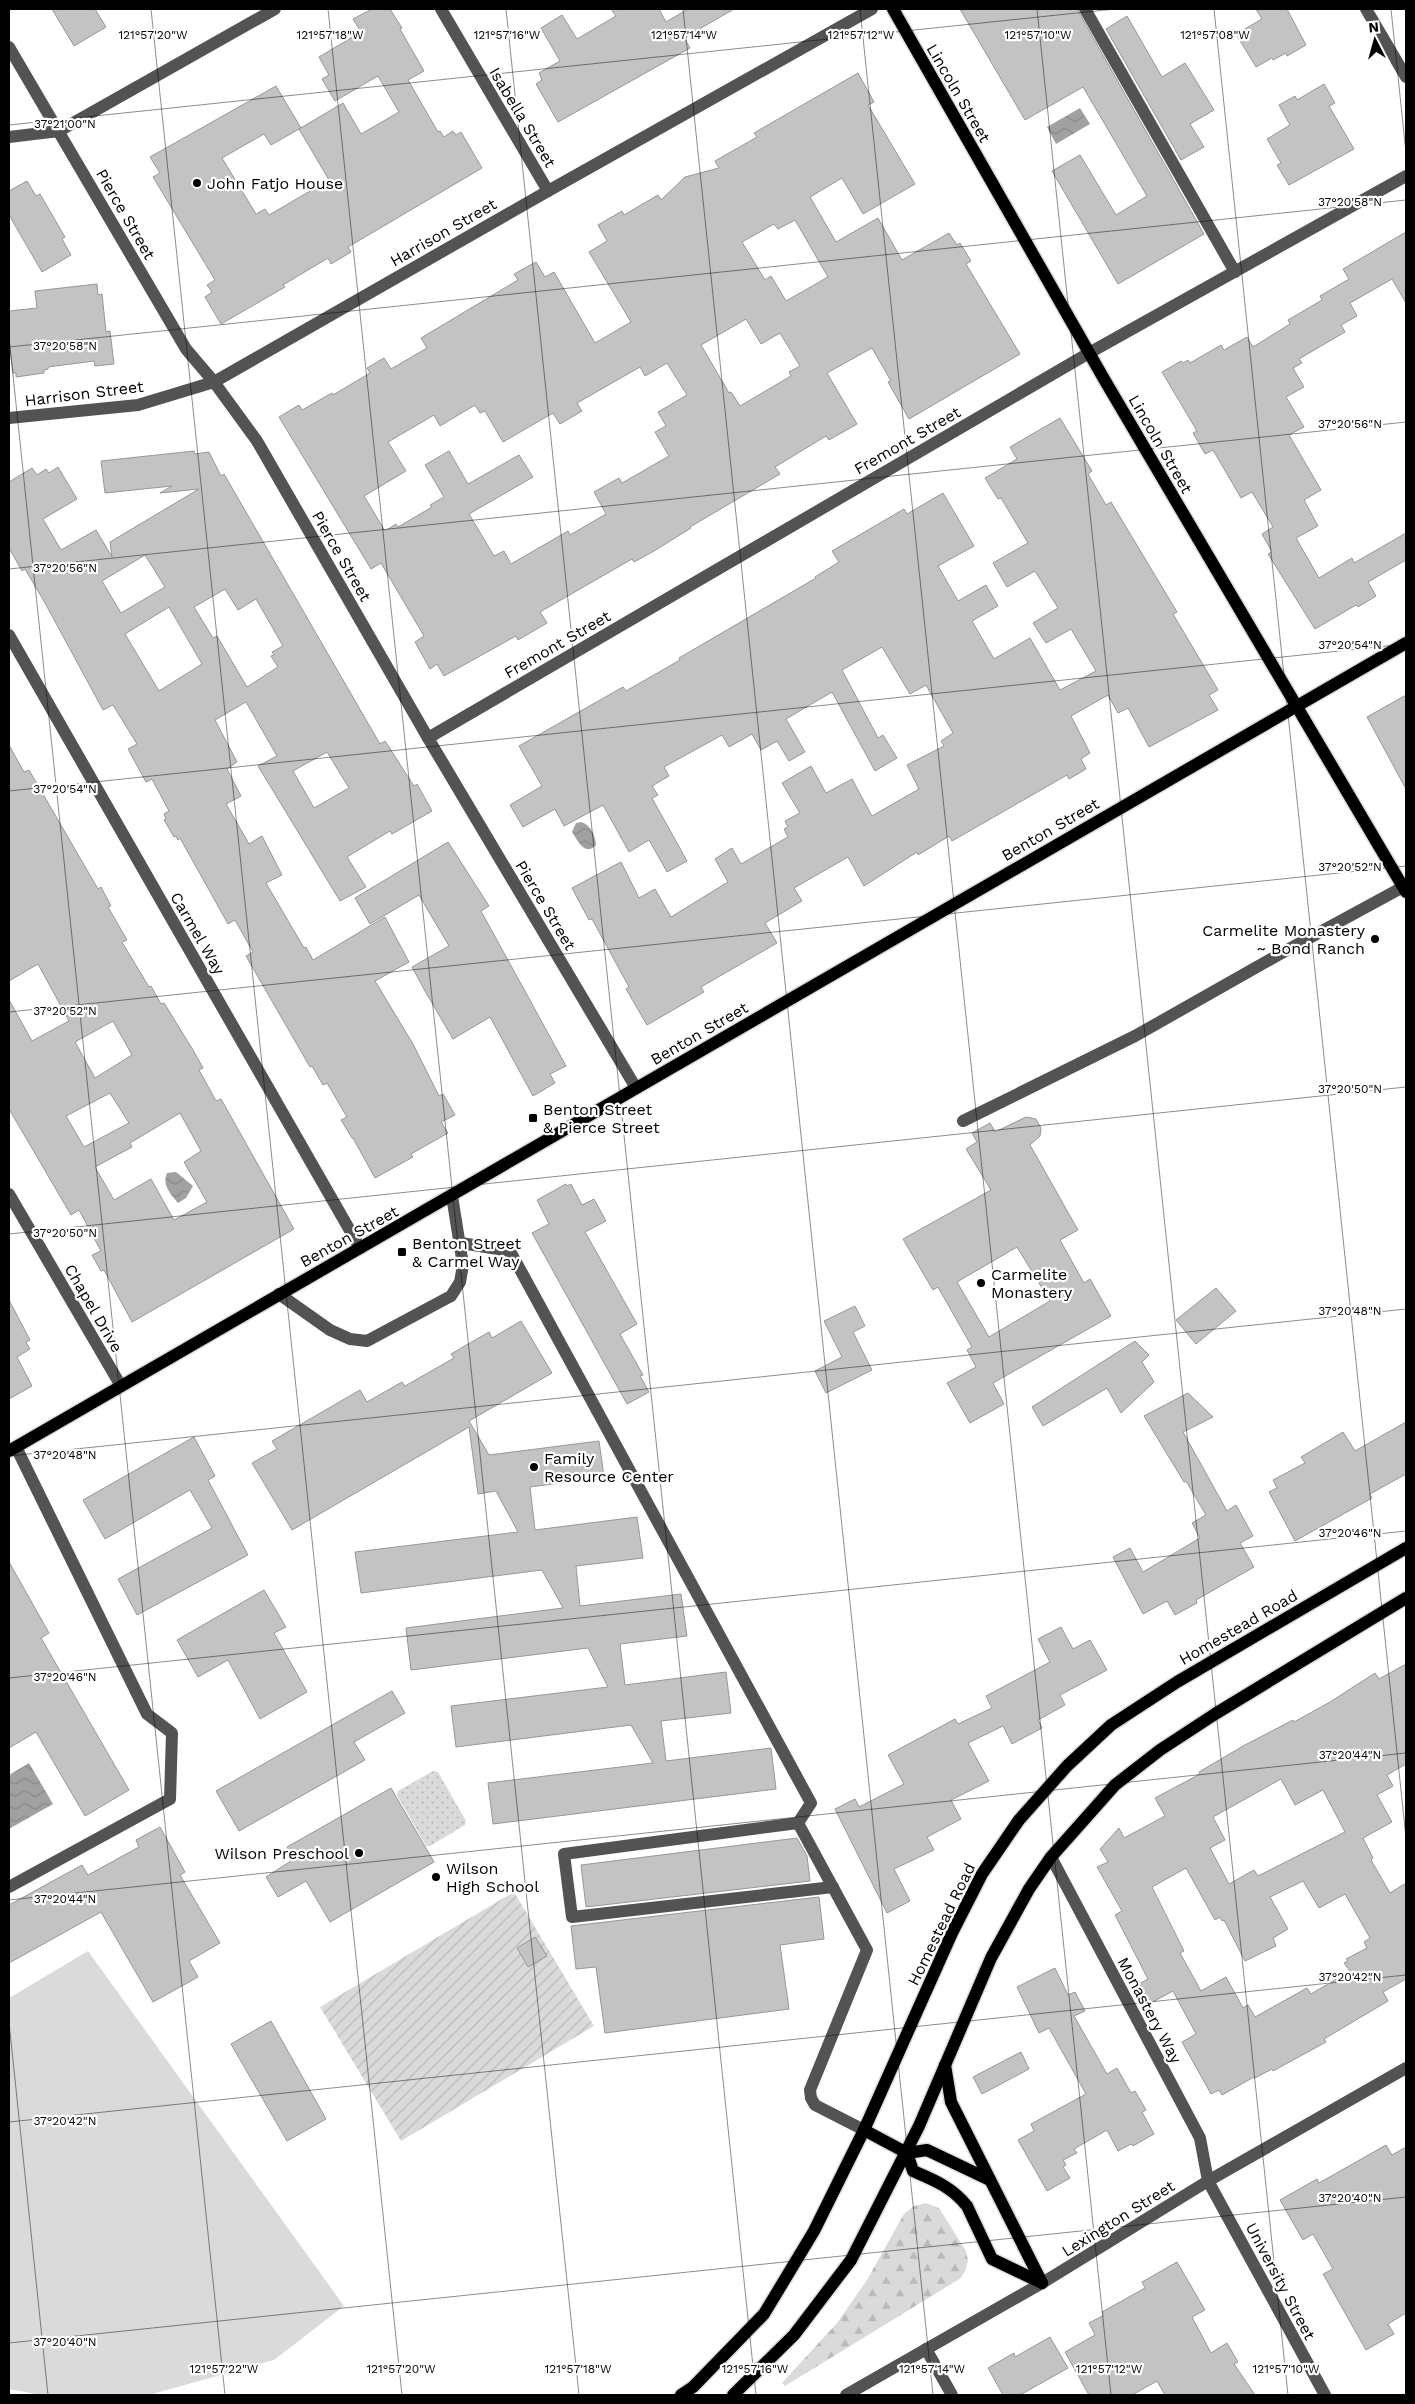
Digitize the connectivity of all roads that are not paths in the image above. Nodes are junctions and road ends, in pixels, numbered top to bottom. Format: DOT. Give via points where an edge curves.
graph roads {
  1 [pos="275,9"];
  2 [pos="440,9"];
  3 [pos="872,9"];
  4 [pos="893,9"];
  5 [pos="1085,9"];
  6 [pos="1366,9"];
  7 [pos="9,47"];
  8 [pos="1406,77"];
  9 [pos="59,131"];
  10 [pos="9,137"];
  11 [pos="1406,176"];
  12 [pos="548,191"];
  13 [pos="1235,272"];
  14 [pos="1089,353"];
  15 [pos="214,382"];
  16 [pos="9,418"];
  17 [pos="9,635"];
  18 [pos="1406,643"];
  19 [pos="1295,706"];
  20 [pos="428,738"];
  21 [pos="1405,890"];
  22 [pos="636,1088"];
  23 [pos="963,1121"];
  24 [pos="9,1194"];
  25 [pos="452,1196"];
  26 [pos="461,1243"];
  27 [pos="360,1248"];
  28 [pos="279,1294"];
  29 [pos="121,1386"];
  30 [pos="12,1449"];
  31 [pos="1406,1548"];
  32 [pos="1406,1598"];
  33 [pos="798,1823"];
  34 [pos="1051,1858"];
  35 [pos="9,1887"];
  36 [pos="833,1887"];
  37 [pos="945,2065"];
  38 [pos="1406,2068"];
  39 [pos="864,2130"];
  40 [pos="907,2153"];
  41 [pos="990,2180"];
  42 [pos="1208,2181"];
  43 [pos="1042,2283"];
  44 [pos="926,2349"];
  45 [pos="681,2395"];
  46 [pos="734,2395"];
  47 [pos="846,2395"];
  48 [pos="952,2395"];
  49 [pos="1326,2395"];
  1 -- 9 [label="street"];
  2 -- 12 [label="street, Isabella Street"];
  3 -- 12 [label="street, Harrison Street"];
  4 -- 14 [label="main road, Lincoln Street"];
  5 -- 13 [label="street"];
  6 -- 8 [label="street"];
  7 -- 9 [label="street, Pierce Street"];
  9 -- 10 [label="street"];
  9 -- 15 [label="street, Pierce Street" via="186,349"];
  11 -- 13 [label="street, Fremont Street"];
  12 -- 15 [label="street, Harrison Street"];
  13 -- 14 [label="street, Fremont Street"];
  14 -- 19 [label="main road, Lincoln Street"];
  14 -- 20 [label="street, Fremont Street"];
  15 -- 16 [label="street, Harrison Street" via="138,404"];
  15 -- 20 [label="street, Pierce Street" via="257,441"];
  17 -- 27 [label="street, Carmel Way"];
  18 -- 19 [label="main road, Benton Street"];
  19 -- 21 [label="main road, Lincoln Street"];
  19 -- 22 [label="main road, Benton Street"];
  20 -- 22 [label="street, Pierce Street"];
  21 -- 23 [label="street" via="1278,955 1135,1036"];
  22 -- 25 [label="main road, Benton Street"];
  24 -- 29 [label="street, Chapel Drive"];
  25 -- 26 [label="street"];
  25 -- 27 [label="main road, Benton Street"];
  26 -- 28 [label="street" via="463,1265 460,1282 451,1296 367,1341 350,1339 330,1330"];
  26 -- 33 [label="street" via="510,1251 811,1803"];
  27 -- 28 [label="main road, Benton Street"];
  28 -- 29 [label="main road, Benton Street"];
  29 -- 30 [label="main road, Benton Street"];
  30 -- 35 [label="street" via="147,1714 172,1733 170,1799"];
  31 -- 39 [label="main road, Homestead Road" via="1177,1682 1111,1725 1068,1766 1019,1820 982,1874"];
  32 -- 34 [label="main road" via="1160,1750 1115,1785"];
  33 -- 36 [label="street"];
  33 -- 36 [label="street" via="564,1854 572,1917"];
  34 -- 37 [label="main road" via="1029,1889 991,1958"];
  34 -- 42 [label="street, Monastery Way" via="1200,2138"];
  36 -- 39 [label="street" via="867,1950 810,2090 811,2098 815,2105"];
  37 -- 40 [label="main road"];
  37 -- 41 [label="main road" via="951,2102"];
  38 -- 42 [label="street, Lexington Street"];
  39 -- 40 [label="main road"];
  39 -- 45 [label="main road, Homestead Road" via="814,2231 764,2314"];
  40 -- 41 [label="main road" via="927,2150"];
  40 -- 43 [label="main road" via="913,2171 940,2182 961,2198 992,2259"];
  40 -- 46 [label="main road" via="851,2260 794,2335"];
  41 -- 43 [label="main road"];
  42 -- 43 [label="street, Lexington Street"];
  42 -- 49 [label="street, University Street"];
  43 -- 44 [label="street, Lexington Street"];
  44 -- 47 [label="street, Lexington Street"];
  44 -- 48 [label="street"];
}
